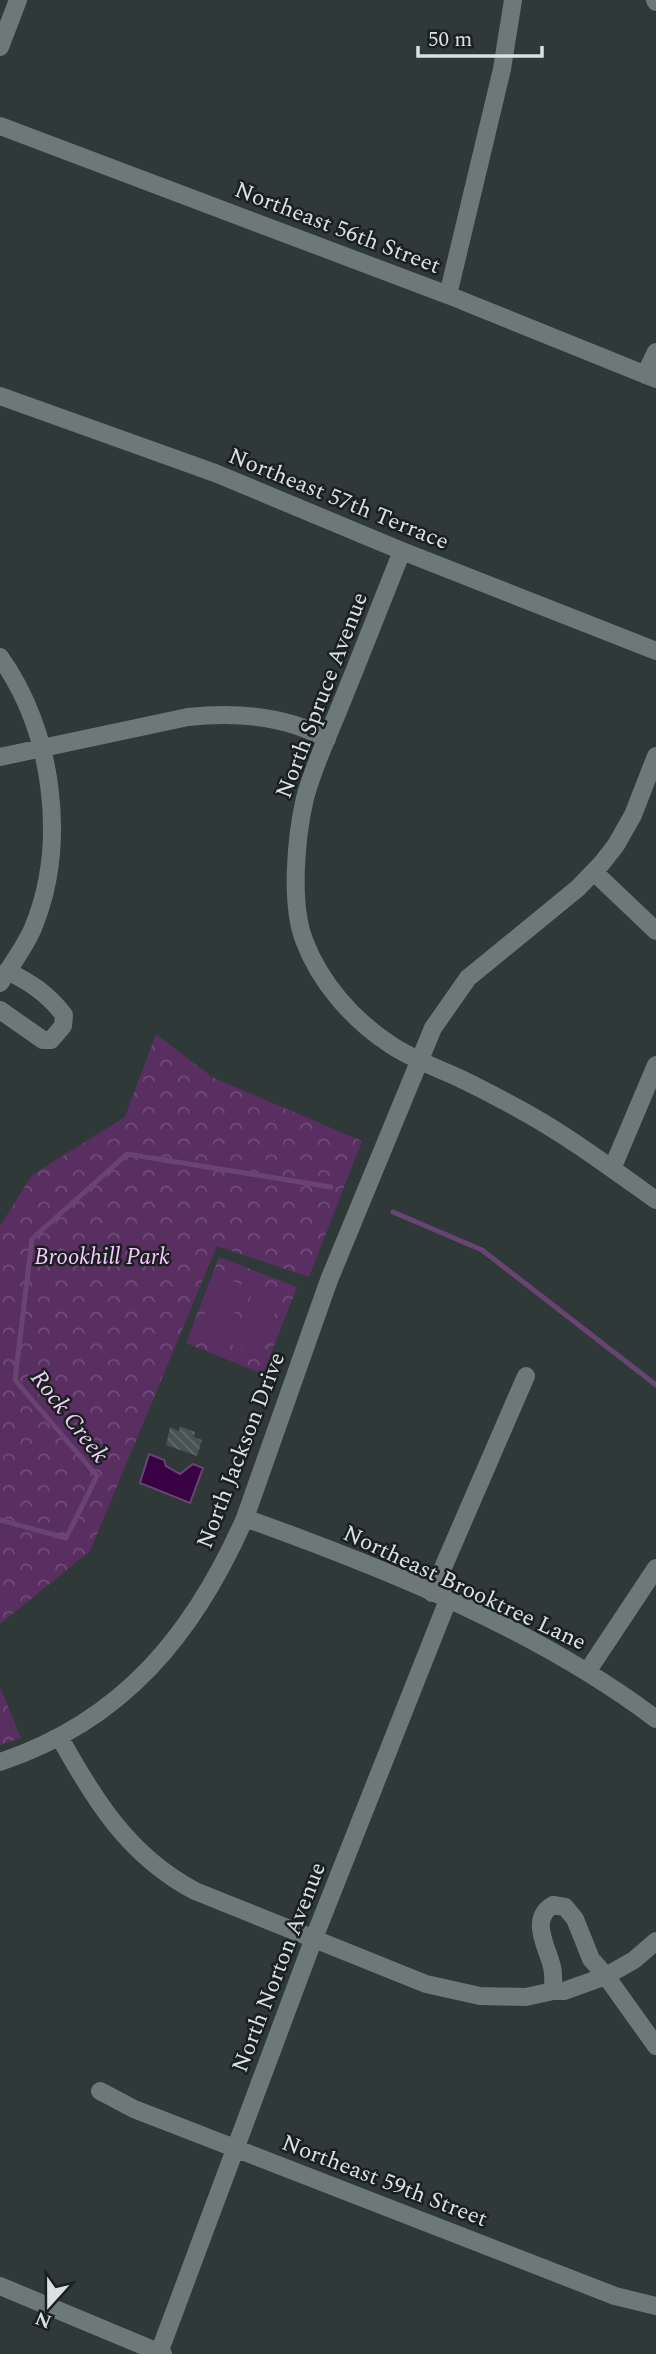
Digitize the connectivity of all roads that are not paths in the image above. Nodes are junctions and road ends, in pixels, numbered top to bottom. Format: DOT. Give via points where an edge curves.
graph roads {
  1 [pos="18,0"];
  2 [pos="513,0"];
  3 [pos="0,47"];
  4 [pos="0,126"];
  5 [pos="448,295"];
  6 [pos="656,352"];
  7 [pos="651,377"];
  8 [pos="0,396"];
  9 [pos="402,551"];
  10 [pos="656,651"];
  11 [pos="0,657"];
  12 [pos="327,739"];
  13 [pos="42,748"];
  14 [pos="656,756"];
  15 [pos="0,757"];
  16 [pos="594,872"];
  17 [pos="656,931"];
  18 [pos="3,977"];
  19 [pos="0,1010"];
  20 [pos="418,1061"];
  21 [pos="656,1065"];
  22 [pos="612,1168"];
  23 [pos="656,1200"];
  24 [pos="526,1377"];
  25 [pos="245,1518"];
  26 [pos="656,1568"];
  27 [pos="440,1597"];
  28 [pos="587,1671"];
  29 [pos="656,1719"];
  30 [pos="60,1738"];
  31 [pos="0,1762"];
  32 [pos="314,1938"];
  33 [pos="656,1941"];
  34 [pos="606,1976"];
  35 [pos="553,1991"];
  36 [pos="656,2046"];
  37 [pos="100,2091"];
  38 [pos="237,2149"];
  39 [pos="0,2286"];
  40 [pos="656,2306"];
  41 [pos="161,2353"];
  1 -- 3 [label="street"];
  2 -- 5 [label="street" via="502,69"];
  4 -- 5 [label="street, Northeast 56th Street"];
  5 -- 7 [label="street, Northeast 56th Street"];
  6 -- 7 [label="street"];
  8 -- 9 [label="street, Northeast 57th Terrace" via="215,473"];
  9 -- 10 [label="street, Northeast 57th Terrace"];
  9 -- 12 [label="street, North Spruce Avenue"];
  11 -- 13 [label="street" via="22,694"];
  12 -- 13 [label="street" via="287,722 213,714"];
  12 -- 20 [label="street, North Spruce Avenue" via="305,799 298,840 296,882 303,939 318,970 354,1016"];
  13 -- 15 [label="street"];
  13 -- 18 [label="street" via="52,816 48,874 33,930"];
  14 -- 16 [label="street, North Jackson Drive" via="633,815"];
  16 -- 17 [label="street"];
  16 -- 20 [label="street, North Jackson Drive" via="468,978 433,1028"];
  18 -- 19 [label="street" via="30,982 64,1015 51,1040 43,1040"];
  20 -- 22 [label="street, North Spruce Avenue" via="520,1110"];
  20 -- 25 [label="street, North Jackson Drive" via="329,1280"];
  21 -- 22 [label="street"];
  22 -- 23 [label="street, North Spruce Avenue"];
  24 -- 27 [label="street, North Norton Avenue"];
  25 -- 27 [label="street, Northeast Brooktree Lane"];
  25 -- 30 [label="street, North Jackson Drive" via="205,1597 156,1663 108,1706"];
  26 -- 28 [label="street"];
  27 -- 28 [label="street, Northeast Brooktree Lane"];
  27 -- 32 [label="street, North Norton Avenue"];
  28 -- 29 [label="street, Northeast Brooktree Lane"];
  30 -- 31 [label="street, North Jackson Drive"];
  30 -- 32 [label="street" via="108,1816 152,1864 195,1891"];
  32 -- 35 [label="street" via="453,1991 526,1997"];
  32 -- 38 [label="street, North Norton Avenue"];
  33 -- 34 [label="street"];
  34 -- 35 [label="street"];
  34 -- 35 [label="street" via="592,1959 575,1919 565,1908 553,1905 539,1924 553,1970"];
  34 -- 36 [label="street"];
  37 -- 38 [label="street, Northeast 59th Street"];
  38 -- 40 [label="street, Northeast 59th Street" via="615,2296"];
  38 -- 41 [label="street, North Norton Avenue"];
  39 -- 41 [label="street"];
}
